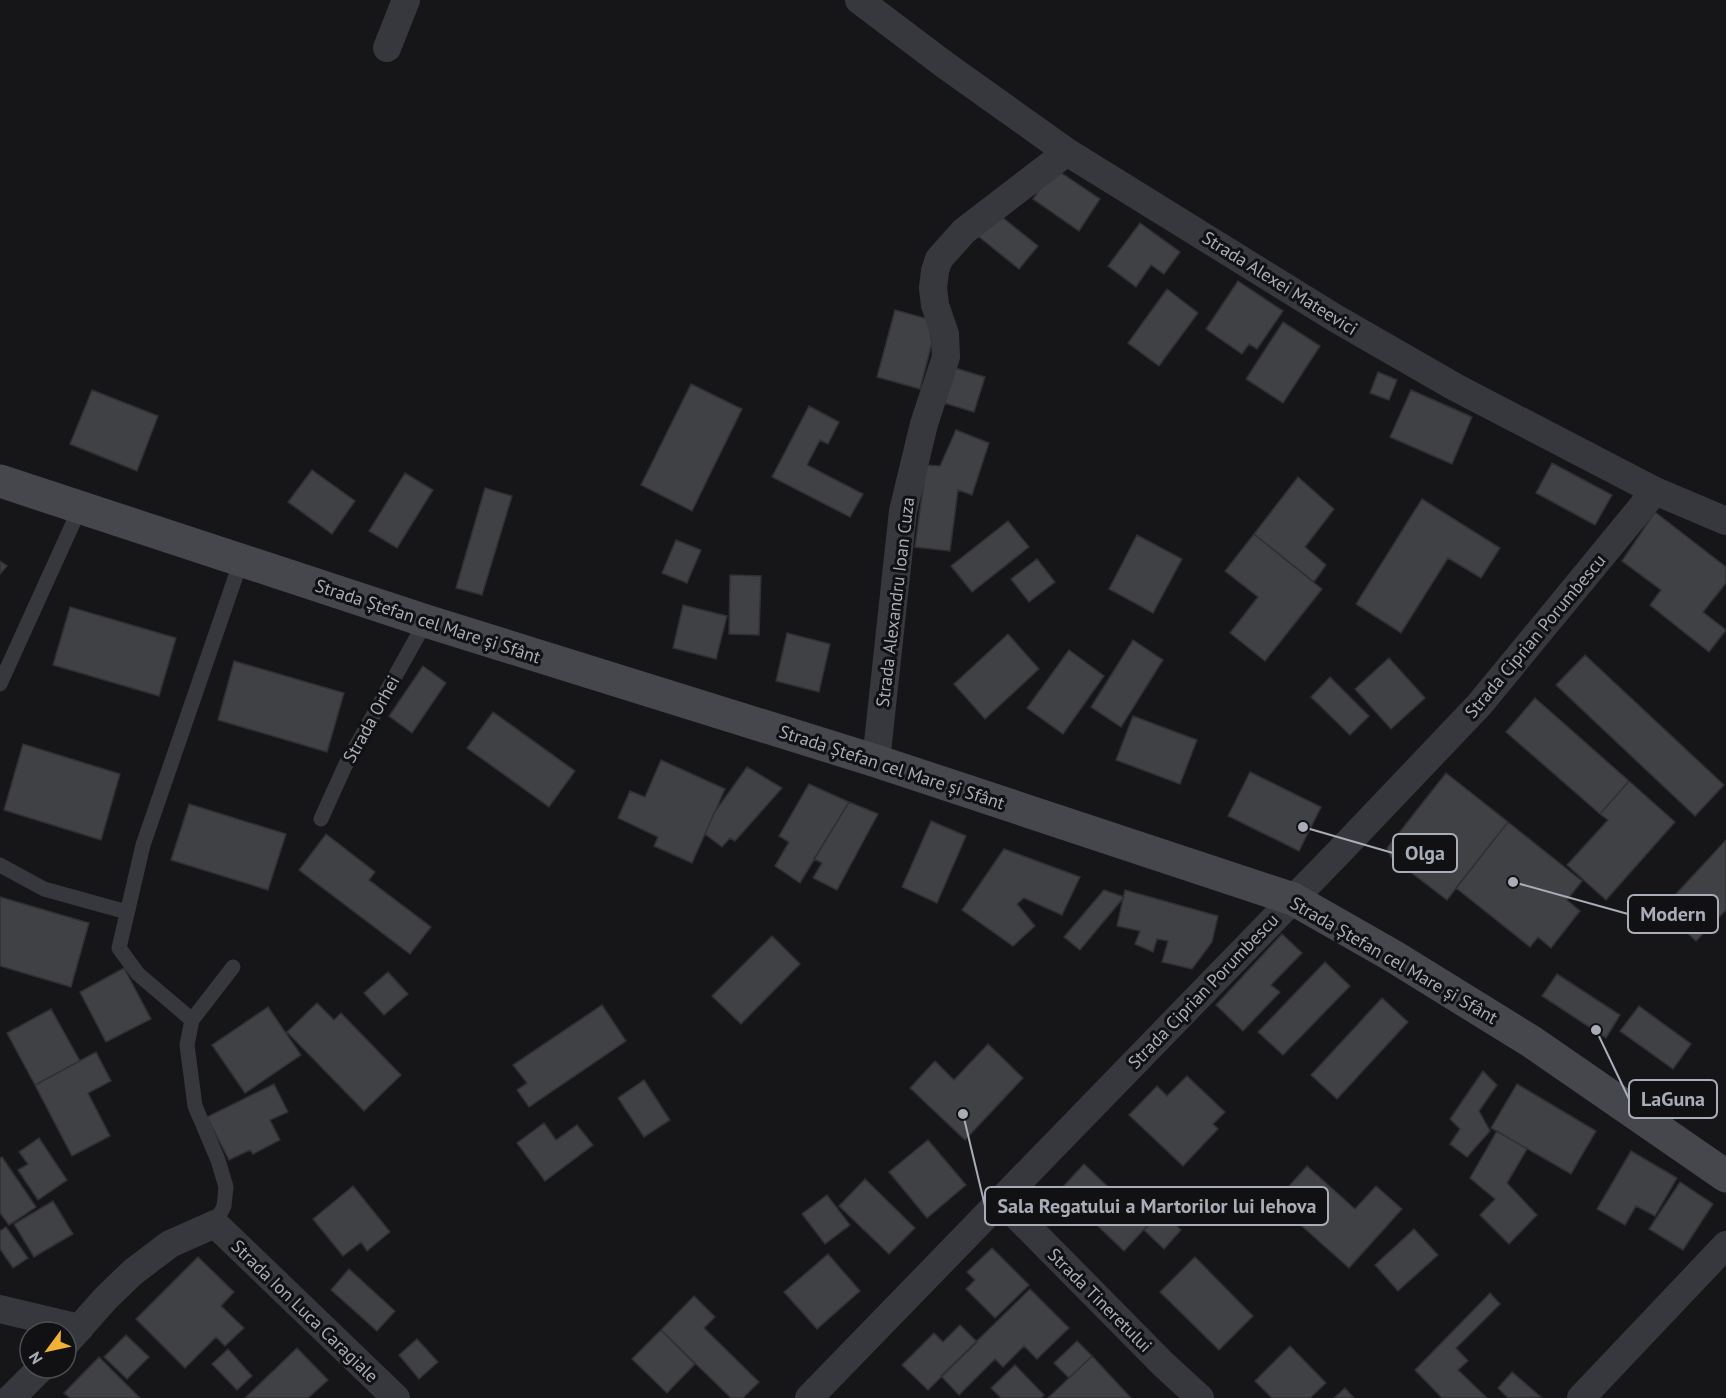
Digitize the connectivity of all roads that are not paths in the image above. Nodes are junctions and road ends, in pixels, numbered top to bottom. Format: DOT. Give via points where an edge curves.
graph roads {
  1 [pos="406,0"];
  2 [pos="859,0"];
  3 [pos="387,48"];
  4 [pos="1067,152"];
  5 [pos="0,481"];
  6 [pos="1655,491"];
  7 [pos="80,508"];
  8 [pos="1726,521"];
  9 [pos="241,561"];
  10 [pos="426,621"];
  11 [pos="0,684"];
  12 [pos="876,761"];
  13 [pos="321,819"];
  14 [pos="0,865"];
  15 [pos="1293,899"];
  16 [pos="128,912"];
  17 [pos="233,967"];
  18 [pos="192,1020"];
  19 [pos="1726,1176"];
  20 [pos="1001,1200"];
  21 [pos="214,1224"];
  22 [pos="1726,1245"];
  23 [pos="0,1309"];
  24 [pos="31,1320"];
  25 [pos="78,1329"];
  26 [pos="29,1380"];
  27 [pos="11,1398"];
  28 [pos="396,1398"];
  29 [pos="808,1398"];
  30 [pos="1200,1398"];
  31 [pos="1581,1398"];
  1 -- 3 [label="street"];
  2 -- 4 [label="street, Strada Alexei Mateevici"];
  4 -- 6 [label="street, Strada Alexei Mateevici" via="1455,387"];
  4 -- 12 [label="street, Strada Alexandru Ioan Cuza" via="964,231 939,259 935,271 935,305 945,334 946,357 924,424 903,511"];
  5 -- 7 [label="main road, Strada Ștefan cel Mare și Sfânt"];
  6 -- 8 [label="street, Strada Alexei Mateevici"];
  6 -- 15 [label="street, Strada Ciprian Porumbescu" via="1479,705"];
  7 -- 9 [label="main road, Strada Ștefan cel Mare și Sfânt"];
  7 -- 11 [label="lane"];
  9 -- 10 [label="main road, Strada Ștefan cel Mare și Sfânt"];
  9 -- 16 [label="lane" via="143,845"];
  10 -- 12 [label="main road, Strada Ștefan cel Mare și Sfânt"];
  10 -- 13 [label="lane, Strada Orhei" via="345,766"];
  12 -- 15 [label="main road, Strada Ștefan cel Mare și Sfânt"];
  14 -- 16 [label="lane" via="44,889"];
  15 -- 19 [label="main road, Strada Ștefan cel Mare și Sfânt" via="1532,1042"];
  15 -- 20 [label="street, Strada Ciprian Porumbescu"];
  16 -- 18 [label="lane" via="119,948 138,974"];
  17 -- 18 [label="lane"];
  18 -- 21 [label="lane" via="187,1045 195,1106 226,1187 224,1206"];
  20 -- 29 [label="street, Strada Ciprian Porumbescu"];
  20 -- 30 [label="street, Strada Tineretului"];
  21 -- 25 [label="street" via="170,1244 133,1272"];
  21 -- 28 [label="street, Strada Ion Luca Caragiale"];
  22 -- 31 [label="street"];
  23 -- 24 [label="street"];
  26 -- 27 [label="street"];
}
